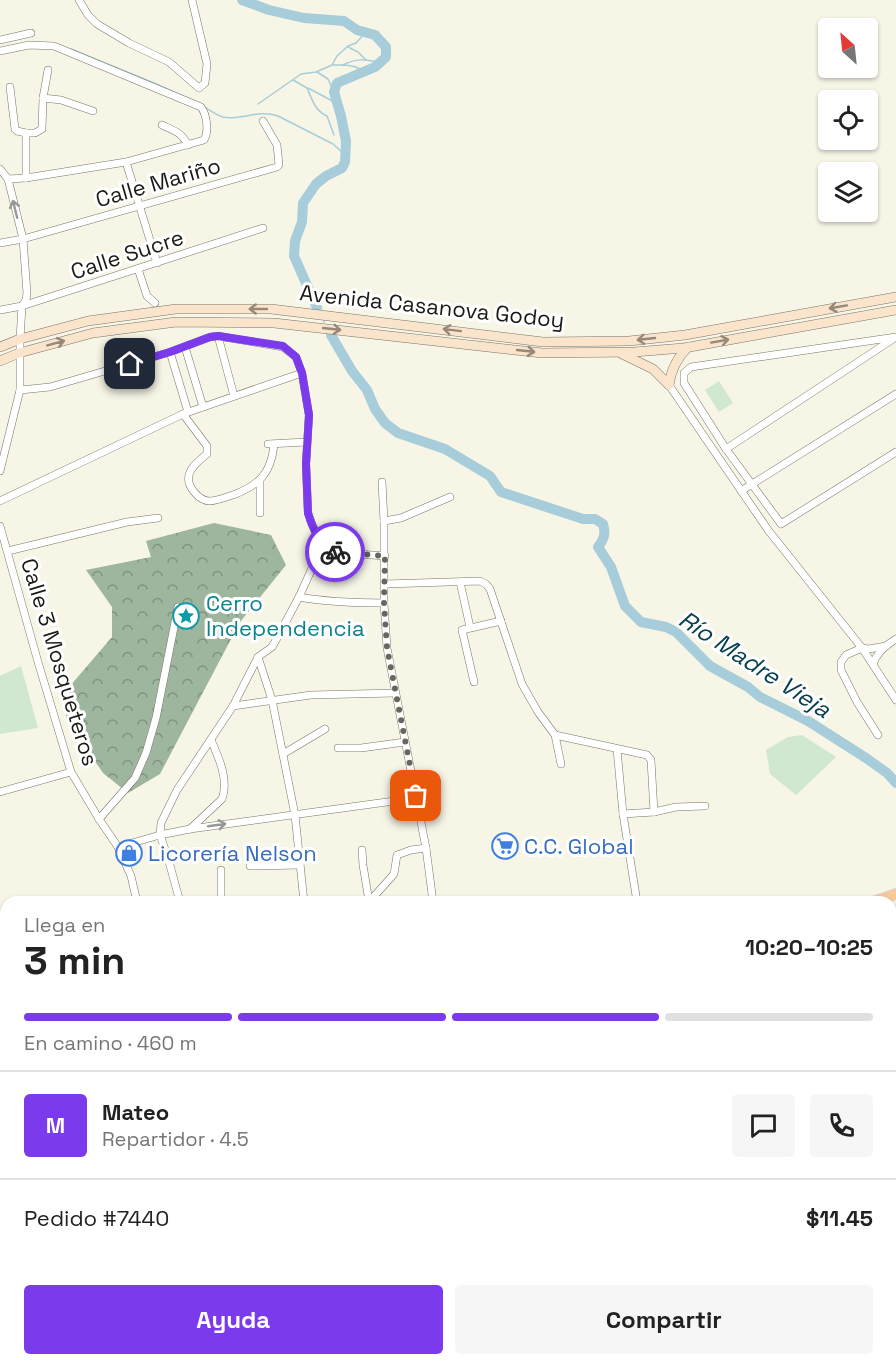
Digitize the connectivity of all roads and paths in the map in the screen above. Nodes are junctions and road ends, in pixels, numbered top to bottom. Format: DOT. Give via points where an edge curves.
graph roads {
  1 [pos="79,0"];
  2 [pos="191,0"];
  3 [pos="31,33"];
  4 [pos="0,40"];
  5 [pos="0,51"];
  6 [pos="48,70"];
  7 [pos="10,87"];
  8 [pos="43,98"];
  9 [pos="93,111"];
  10 [pos="263,121"];
  11 [pos="162,125"];
  12 [pos="26,133"];
  13 [pos="188,145"];
  14 [pos="126,162"];
  15 [pos="0,169"];
  16 [pos="26,178"];
  17 [pos="8,179"];
  18 [pos="140,205"];
  19 [pos="263,228"];
  20 [pos="23,239"];
  21 [pos="0,243"];
  22 [pos="157,263"];
  23 [pos="138,269"];
  24 [pos="896,297"];
  25 [pos="155,303"];
  26 [pos="22,306"];
  27 [pos="0,310"];
  28 [pos="896,310"];
  29 [pos="218,336"];
  30 [pos="895,337"];
  31 [pos="20,339"];
  32 [pos="0,347"];
  33 [pos="185,347"];
  34 [pos="688,347"];
  35 [pos="170,352"];
  36 [pos="619,352"];
  37 [pos="19,353"];
  38 [pos="0,361"];
  39 [pos="302,373"];
  40 [pos="669,385"];
  41 [pos="20,390"];
  42 [pos="896,394"];
  43 [pos="234,396"];
  44 [pos="203,407"];
  45 [pos="185,413"];
  46 [pos="307,442"];
  47 [pos="726,449"];
  48 [pos="896,452"];
  49 [pos="0,471"];
  50 [pos="260,480"];
  51 [pos="382,482"];
  52 [pos="752,485"];
  53 [pos="741,491"];
  54 [pos="450,497"];
  55 [pos="0,501"];
  56 [pos="260,513"];
  57 [pos="158,518"];
  58 [pos="384,521"];
  59 [pos="1,533"];
  60 [pos="323,544"];
  61 [pos="8,551"];
  62 [pos="385,556"];
  63 [pos="460,582"];
  64 [pos="385,584"];
  65 [pos="299,597"];
  66 [pos="384,603"];
  67 [pos="178,607"];
  68 [pos="501,621"];
  69 [pos="470,627"];
  70 [pos="896,639"];
  71 [pos="886,646"];
  72 [pos="862,648"];
  73 [pos="258,657"];
  74 [pos="873,664"];
  75 [pos="474,682"];
  76 [pos="395,693"];
  77 [pos="272,700"];
  78 [pos="896,700"];
  79 [pos="233,706"];
  80 [pos="325,729"];
  81 [pos="555,735"];
  82 [pos="878,735"];
  83 [pos="211,740"];
  84 [pos="405,742"];
  85 [pos="338,748"];
  86 [pos="617,749"];
  87 [pos="283,754"];
  88 [pos="561,765"];
  89 [pos="71,772"];
  90 [pos="0,792"];
  91 [pos="416,798"];
  92 [pos="705,806"];
  93 [pos="654,812"];
  94 [pos="623,814"];
  95 [pos="295,815"];
  96 [pos="99,819"];
  97 [pos="190,829"];
  98 [pos="160,835"];
  99 [pos="118,847"];
  100 [pos="426,848"];
  101 [pos="362,850"];
  102 [pos="300,865"];
  103 [pos="249,866"];
  104 [pos="221,870"];
  105 [pos="136,896"];
  106 [pos="178,896"];
  107 [pos="221,896"];
  108 [pos="303,896"];
  109 [pos="368,896"];
  110 [pos="374,896"];
  111 [pos="432,896"];
  112 [pos="636,896"];
  1 -- 2 [label="street" via="97,24 170,62 199,88 205,83 207,64"];
  3 -- 4 [label="street"];
  5 -- 13 [label="street" via="29,45 54,46 201,107 207,137"];
  6 -- 8 [label="street"];
  7 -- 12 [label="street" via="15,129"];
  8 -- 9 [label="street"];
  8 -- 12 [label="street" via="42,129"];
  10 -- 18 [label="street, Calle Mariño" via="277,145 278,167"];
  11 -- 13 [label="street" via="179,132"];
  12 -- 16 [label="street"];
  13 -- 14 [label="street"];
  14 -- 16 [label="street"];
  14 -- 18 [label="street"];
  15 -- 17 [label="street"];
  16 -- 17 [label="street"];
  20 -- 17 [label="street, one-way"];
  18 -- 20 [label="street, Calle Mariño"];
  18 -- 22 [label="street"];
  19 -- 22 [label="street, Calle Sucre"];
  20 -- 21 [label="street, Calle Mariño"];
  20 -- 26 [label="street" via="27,293"];
  22 -- 23 [label="street, Calle Sucre"];
  23 -- 25 [label="street" via="147,296"];
  23 -- 26 [label="street, Calle Sucre"];
  24 -- 31 [label="street, Avenida Casanova Godoy, one-way" via="629,340 543,342 271,309 176,309 88,321"];
  26 -- 27 [label="street, Calle Sucre"];
  26 -- 31 [label="street"];
  34 -- 28 [label="street, Avenida Casanova Godoy, one-way"];
  29 -- 33 [label="street"];
  29 -- 39 [label="street" via="283,346 296,357"];
  29 -- 43 [label="street"];
  30 -- 47 [label="street"];
  30 -- 47 [label="street" via="691,367 684,373 684,383"];
  31 -- 32 [label="street, Avenida Casanova Godoy"];
  31 -- 37 [label="street"];
  33 -- 35 [label="street"];
  33 -- 44 [label="street"];
  34 -- 36 [label="street, Avenida Casanova Godoy"];
  34 -- 40 [label="street" via="673,366"];
  35 -- 41 [label="street" via="50,387"];
  35 -- 45 [label="street"];
  37 -- 36 [label="street, Avenida Casanova Godoy, one-way" via="93,333 176,322 274,323 542,353"];
  36 -- 40 [label="street" via="653,369"];
  37 -- 38 [label="street, Avenida Casanova Godoy"];
  37 -- 41 [label="street"];
  39 -- 43 [label="street"];
  39 -- 46 [label="street" via="309,415"];
  40 -- 53 [label="street"];
  41 -- 49 [label="street"];
  42 -- 52 [label="street"];
  43 -- 44 [label="street"];
  44 -- 45 [label="street"];
  45 -- 50 [label="street" via="208,451 189,475 195,493 210,501 247,489"];
  45 -- 55 [label="street"];
  46 -- 50 [label="street" via="271,445 273,456"];
  46 -- 60 [label="street" via="308,513"];
  47 -- 52 [label="street"];
  48 -- 52 [label="street" via="781,524"];
  50 -- 56 [label="street"];
  51 -- 58 [label="street"];
  52 -- 53 [label="street"];
  53 -- 72 [label="street"];
  54 -- 58 [label="street"];
  57 -- 61 [label="street"];
  58 -- 62 [label="street"];
  59 -- 61 [label="street, Calle 3 Mosqueteros"];
  60 -- 62 [label="street" via="333,552"];
  60 -- 65 [label="street"];
  61 -- 89 [label="street, Calle 3 Mosqueteros"];
  62 -- 64 [label="street"];
  63 -- 64 [label="street"];
  63 -- 68 [label="street" via="486,584"];
  63 -- 69 [label="street"];
  64 -- 66 [label="street"];
  65 -- 66 [label="street"];
  65 -- 73 [label="street" via="272,647"];
  66 -- 76 [label="street"];
  67 -- 96 [label="street" via="146,753 135,777"];
  68 -- 69 [label="street"];
  68 -- 81 [label="street" via="522,684"];
  69 -- 75 [label="street" via="462,632"];
  70 -- 71 [label="street"];
  71 -- 72 [label="street"];
  71 -- 74 [label="street"];
  72 -- 74 [label="street"];
  72 -- 82 [label="street" via="846,655 841,670"];
  73 -- 77 [label="street"];
  73 -- 79 [label="street"];
  74 -- 78 [label="street"];
  76 -- 77 [label="street"];
  76 -- 84 [label="street"];
  77 -- 79 [label="street"];
  77 -- 87 [label="street"];
  79 -- 83 [label="street"];
  80 -- 87 [label="street"];
  81 -- 86 [label="street"];
  81 -- 88 [label="street"];
  83 -- 97 [label="street" via="219,759 224,792 222,799"];
  83 -- 98 [label="street" via="177,790 161,823"];
  84 -- 85 [label="street"];
  84 -- 91 [label="street"];
  86 -- 93 [label="street" via="650,757"];
  86 -- 94 [label="street"];
  87 -- 95 [label="street"];
  89 -- 90 [label="street"];
  89 -- 96 [label="street, Calle 3 Mosqueteros"];
  91 -- 95 [label="street"];
  91 -- 100 [label="street"];
  92 -- 93 [label="street"];
  93 -- 94 [label="street"];
  94 -- 112 [label="street"];
  97 -- 95 [label="street, one-way"];
  95 -- 102 [label="street"];
  96 -- 99 [label="street, Calle 3 Mosqueteros"];
  97 -- 98 [label="street"];
  98 -- 99 [label="street"];
  98 -- 106 [label="street"];
  99 -- 105 [label="street, Calle 3 Mosqueteros"];
  100 -- 110 [label="street" via="397,855 394,874"];
  100 -- 111 [label="street"];
  101 -- 109 [label="street"];
  102 -- 103 [label="street"];
  102 -- 108 [label="street"];
  104 -- 107 [label="street"];
}
